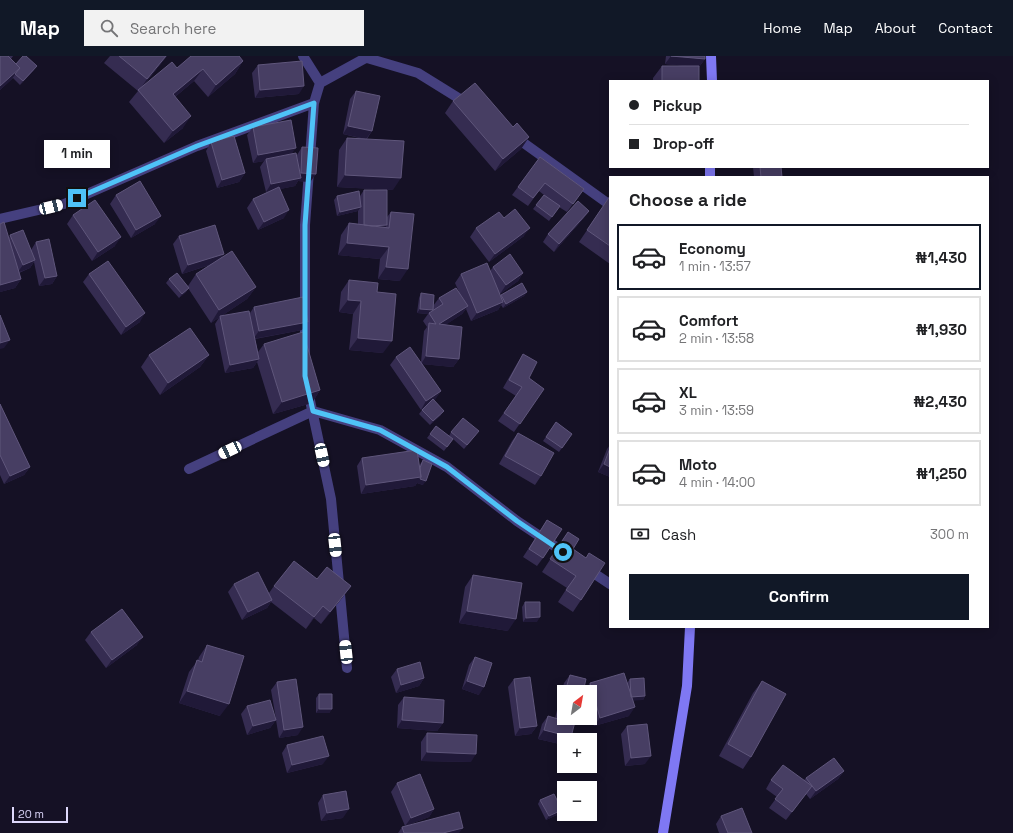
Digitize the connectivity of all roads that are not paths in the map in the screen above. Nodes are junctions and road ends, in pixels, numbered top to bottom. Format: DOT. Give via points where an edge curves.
graph roads {
  1 [pos="303,56"];
  2 [pos="711,56"];
  3 [pos="368,57"];
  4 [pos="712,80"];
  5 [pos="320,84"];
  6 [pos="314,103"];
  7 [pos="475,109"];
  8 [pos="507,131"];
  9 [pos="609,203"];
  10 [pos="0,219"];
  11 [pos="305,360"];
  12 [pos="307,383"];
  13 [pos="313,411"];
  14 [pos="189,469"];
  15 [pos="609,583"];
  16 [pos="690,628"];
  17 [pos="347,668"];
  18 [pos="663,833"];
  1 -- 5 [label="street"];
  2 -- 4 [label="street"];
  3 -- 5 [label="street"];
  3 -- 7 [label="street" via="418,73"];
  5 -- 6 [label="street"];
  6 -- 10 [label="street" via="197,146 64,204"];
  6 -- 11 [label="street" via="305,225"];
  8 -- 9 [label="street"];
  12 -- 13 [label="street"];
  13 -- 14 [label="street"];
  13 -- 15 [label="street" via="380,430 447,467 517,521"];
  13 -- 17 [label="street" via="331,499"];
  16 -- 18 [label="street" via="687,686"];
}
